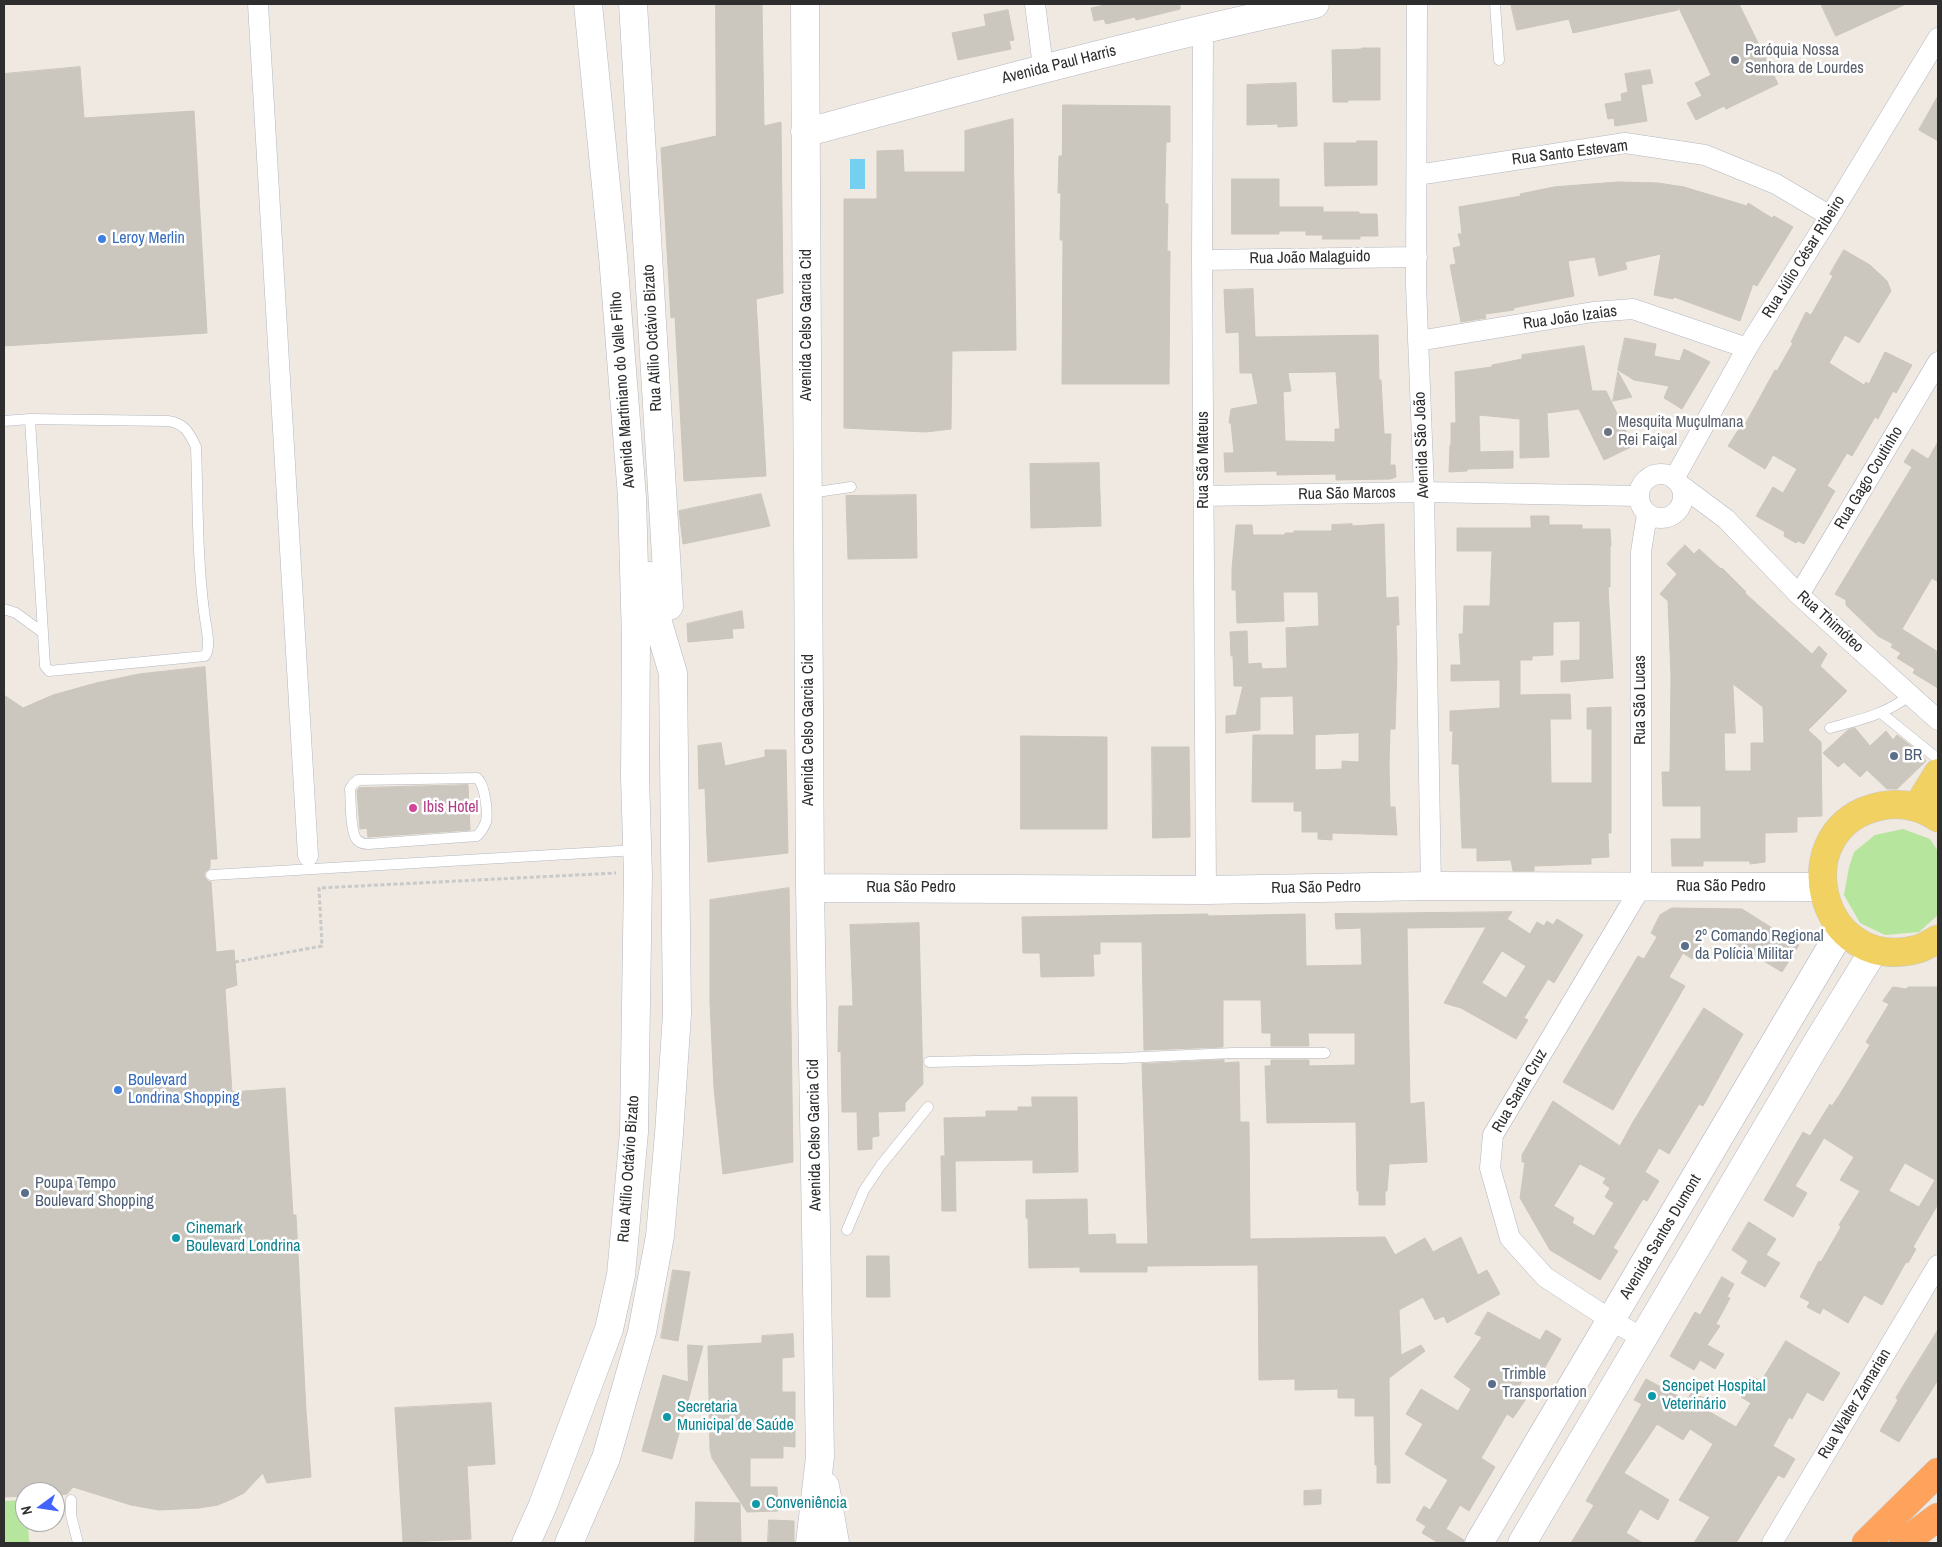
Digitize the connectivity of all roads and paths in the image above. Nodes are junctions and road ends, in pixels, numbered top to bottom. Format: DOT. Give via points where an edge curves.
graph roads {
  1 [pos="258,4"];
  2 [pos="588,4"];
  3 [pos="633,4"];
  4 [pos="805,4"];
  5 [pos="1035,4"];
  6 [pos="1315,4"];
  7 [pos="1417,4"];
  8 [pos="1495,4"];
  9 [pos="1235,12"];
  10 [pos="1203,30"];
  11 [pos="1938,38"];
  12 [pos="1499,60"];
  13 [pos="1043,67"];
  14 [pos="805,131"];
  15 [pos="1417,175"];
  16 [pos="1830,216"];
  17 [pos="1417,257"];
  18 [pos="1202,260"];
  19 [pos="1418,341"];
  20 [pos="1746,348"];
  21 [pos="1938,362"];
  22 [pos="30,419"];
  23 [pos="4,421"];
  24 [pos="1677,481"];
  25 [pos="851,487"];
  26 [pos="1424,492"];
  27 [pos="808,494"];
  28 [pos="632,496"];
  29 [pos="1204,496"];
  30 [pos="1643,505"];
  31 [pos="1678,510"];
  32 [pos="1726,519"];
  33 [pos="1799,595"];
  34 [pos="4,610"];
  35 [pos="42,632"];
  36 [pos="673,673"];
  37 [pos="1910,695"];
  38 [pos="1881,713"];
  39 [pos="1938,720"];
  40 [pos="1830,728"];
  41 [pos="1938,759"];
  42 [pos="1938,773"];
  43 [pos="635,777"];
  44 [pos="484,790"];
  45 [pos="1928,813"];
  46 [pos="308,856"];
  47 [pos="638,861"];
  48 [pos="211,875"];
  49 [pos="1431,886"];
  50 [pos="1641,887"];
  51 [pos="1822,887"];
  52 [pos="810,888"];
  53 [pos="1206,890"];
  54 [pos="1842,930"];
  55 [pos="1938,939"];
  56 [pos="1874,950"];
  57 [pos="235,962"];
  58 [pos="1325,1053"];
  59 [pos="929,1062"];
  60 [pos="928,1106"];
  61 [pos="847,1230"];
  62 [pos="1938,1265"];
  63 [pos="1611,1320"];
  64 [pos="1644,1339"];
  65 [pos="820,1457"];
  66 [pos="1938,1472"];
  67 [pos="71,1500"];
  68 [pos="1938,1517"];
  69 [pos="78,1543"];
  70 [pos="526,1543"];
  71 [pos="569,1543"];
  72 [pos="810,1543"];
  73 [pos="835,1543"];
  74 [pos="1479,1543"];
  75 [pos="1522,1543"];
  76 [pos="1772,1543"];
  77 [pos="1866,1543"];
  78 [pos="1903,1543"];
  1 -- 46 [label="street"];
  2 -- 28 [label="street, Avenida Martiniano do Valle Filho"];
  3 -- 36 [label="street, Rua Atílio Octávio Bizato"];
  4 -- 14 [label="street, Avenida Celso Garcia Cid"];
  5 -- 13 [label="street"];
  6 -- 9 [label="street, Avenida Paul Harris"];
  7 -- 15 [label="street, Avenida São João"];
  8 -- 12 [label="lane"];
  9 -- 10 [label="street, Avenida Paul Harris"];
  10 -- 13 [label="street, Avenida Paul Harris"];
  10 -- 18 [label="street, Rua São Mateus"];
  11 -- 16 [label="street, Rua Júlio César Ribeiro"];
  13 -- 14 [label="street, Avenida Paul Harris"];
  14 -- 27 [label="street, Avenida Celso Garcia Cid"];
  15 -- 16 [label="street, Rua Santo Estevam" via="1625,143 1705,155 1776,184"];
  15 -- 17 [label="street, Avenida São João"];
  16 -- 20 [label="street, Rua Júlio César Ribeiro"];
  17 -- 18 [label="street, Rua João Malaguido"];
  17 -- 19 [label="street, Avenida São João"];
  18 -- 29 [label="street, Rua São Mateus"];
  19 -- 20 [label="street, Rua João Izaias" via="1593,312 1633,309"];
  19 -- 26 [label="street, Avenida São João"];
  20 -- 24 [label="street, Rua Júlio César Ribeiro"];
  21 -- 33 [label="street, Rua Gago Coutinho"];
  22 -- 23 [label="lane"];
  22 -- 35 [label="lane"];
  22 -- 35 [label="lane" via="168,421 178,422 188,431 196,446 202,599 209,648 205,656 49,671 45,666"];
  24 -- 30 [label="street" via="1661,474 1648,478 1643,483"];
  24 -- 31 [label="street" via="1683,498"];
  24 -- 32 [label="street, Rua Thimóteo"];
  25 -- 27 [label="lane"];
  26 -- 29 [label="street, Rua São Marcos"];
  26 -- 30 [label="street, Rua São Marcos"];
  26 -- 49 [label="street, Avenida São João"];
  27 -- 52 [label="street, Avenida Celso Garcia Cid"];
  28 -- 36 [label="street" via="645,506 650,596"];
  28 -- 43 [label="street, Avenida Martiniano do Valle Filho"];
  29 -- 53 [label="street, Rua São Mateus"];
  30 -- 31 [label="street" via="1660,519"];
  30 -- 50 [label="street, Rua São Lucas"];
  31 -- 32 [label="street"];
  32 -- 33 [label="street, Rua Thimóteo"];
  33 -- 37 [label="street, Rua Thimóteo"];
  34 -- 35 [label="lane" via="16,613"];
  36 -- 71 [label="street" via="677,1014 660,1236 642,1332 606,1458"];
  37 -- 38 [label="lane"];
  37 -- 39 [label="street, Rua Thimóteo"];
  38 -- 40 [label="lane"];
  38 -- 41 [label="lane"];
  42 -- 45 [label="main road"];
  43 -- 47 [label="street, Rua Atílio Octávio Bizato"];
  44 -- 44 [label="lane" via="477,778 358,780 350,789 354,832 357,840 368,844 477,836 486,821"];
  45 -- 51 [label="main road" via="1893,804 1869,809 1848,821 1832,840 1823,862"];
  47 -- 48 [label="lane"];
  47 -- 57 [label="path" via="319,888 322,946"];
  47 -- 70 [label="street, Rua Atílio Octávio Bizato" via="634,1132 620,1275 609,1329"];
  49 -- 50 [label="street, Rua São Pedro"];
  49 -- 53 [label="street, Rua São Pedro"];
  50 -- 51 [label="street, Rua São Pedro"];
  50 -- 63 [label="street, Rua Santa Cruz" via="1493,1134 1490,1168 1510,1238 1545,1277"];
  51 -- 54 [label="main road" via="1828,910"];
  52 -- 53 [label="street, Rua São Pedro"];
  52 -- 65 [label="street, Avenida Celso Garcia Cid"];
  54 -- 56 [label="main road"];
  54 -- 63 [label="street, Avenida Santos Dumont"];
  55 -- 56 [label="main road" via="1919,949 1897,953"];
  56 -- 64 [label="street"];
  58 -- 59 [label="lane" via="1233,1052"];
  60 -- 61 [label="lane" via="864,1190"];
  62 -- 76 [label="street, Rua Walter Zamarian"];
  63 -- 64 [label="street, Rua Santa Cruz"];
  63 -- 74 [label="street, Avenida Santos Dumont"];
  64 -- 75 [label="street"];
  65 -- 72 [label="street, Avenida Celso Garcia Cid"];
  65 -- 73 [label="street, Avenida Celso Garcia Cid"];
  66 -- 77 [label="highway"];
  67 -- 69 [label="lane" via="71,1516"];
  68 -- 78 [label="highway"];
}
